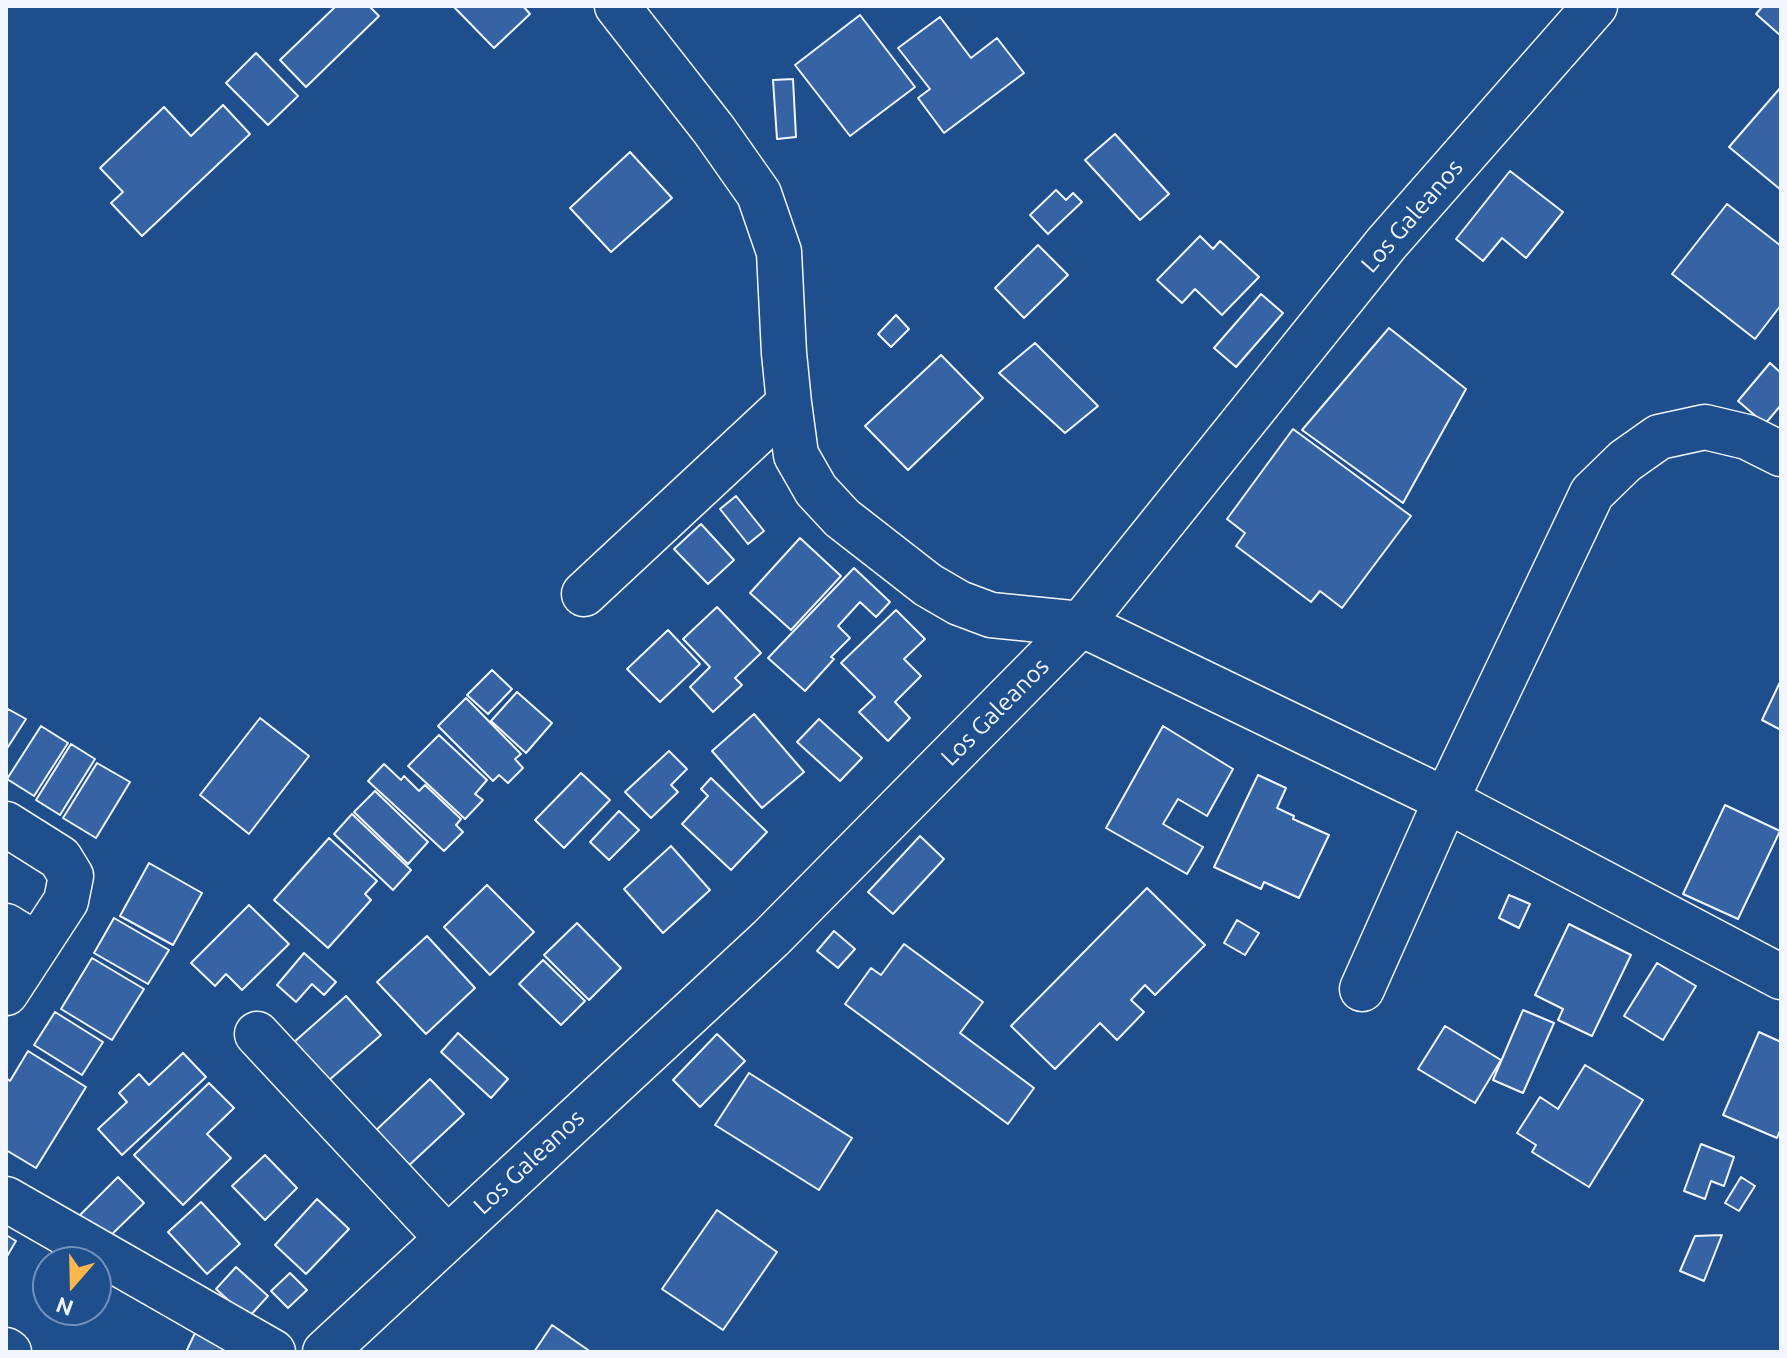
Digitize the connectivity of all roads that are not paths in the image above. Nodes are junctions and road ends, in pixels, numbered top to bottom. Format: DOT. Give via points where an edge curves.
graph roads {
  1 [pos="617,6"];
  2 [pos="1595,6"];
  3 [pos="789,403"];
  4 [pos="1781,454"];
  5 [pos="584,594"];
  6 [pos="1081,624"];
  7 [pos="1446,800"];
  8 [pos="6,824"];
  9 [pos="22,936"];
  10 [pos="1781,977"];
  11 [pos="1362,989"];
  12 [pos="6,993"];
  13 [pos="257,1034"];
  14 [pos="6,1199"];
  15 [pos="447,1238"];
  16 [pos="273,1352"];
  17 [pos="325,1352"];
  1 -- 3 [label="street" via="759,194 779,252"];
  2 -- 6 [label="street, Los Galeanos" via="1386,244"];
  3 -- 5 [label="street"];
  3 -- 6 [label="street" via="796,455 816,490 842,518 928,585 991,615"];
  4 -- 7 [label="street" via="1747,437 1705,427 1659,437 1592,493"];
  6 -- 7 [label="street"];
  6 -- 15 [label="street, Los Galeanos" via="771,938"];
  7 -- 10 [label="street"];
  7 -- 11 [label="street"];
  8 -- 9 [label="street" via="60,858 71,876 66,901"];
  9 -- 12 [label="street"];
  13 -- 15 [label="street"];
  14 -- 16 [label="street"];
  15 -- 17 [label="street, Los Galeanos"];
}
